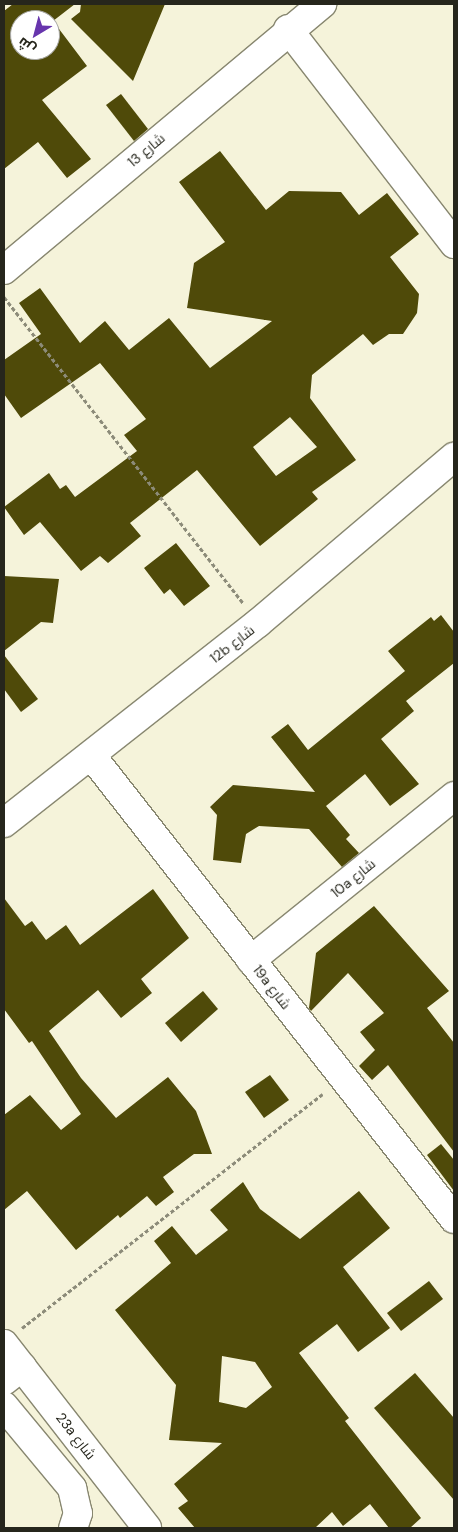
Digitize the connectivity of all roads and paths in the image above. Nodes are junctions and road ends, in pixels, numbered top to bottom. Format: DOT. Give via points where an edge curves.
graph roads {
  1 [pos="322,4"];
  2 [pos="288,29"];
  3 [pos="454,244"];
  4 [pos="4,270"];
  5 [pos="4,296"];
  6 [pos="454,457"];
  7 [pos="258,623"];
  8 [pos="91,755"];
  9 [pos="454,796"];
  10 [pos="4,823"];
  11 [pos="251,960"];
  12 [pos="344,1078"];
  13 [pos="454,1219"];
  14 [pos="12,1337"];
  15 [pos="13,1374"];
  16 [pos="4,1406"];
  17 [pos="73,1528"];
  18 [pos="148,1528"];
  1 -- 2 [label="street, شارع 13"];
  2 -- 3 [label="street"];
  2 -- 4 [label="street, شارع 13"];
  5 -- 7 [label="path"];
  6 -- 7 [label="street, 12b شارع"];
  7 -- 8 [label="street, 12b شارع"];
  8 -- 10 [label="street, 12b شارع"];
  8 -- 11 [label="street, 19a شارع"];
  9 -- 11 [label="street, 10a شارع"];
  11 -- 12 [label="street, 19a شارع"];
  12 -- 13 [label="street, 19a شارع"];
  12 -- 14 [label="path"];
  14 -- 15 [label="street, 23a شارع"];
  15 -- 18 [label="street, 23a شارع"];
  16 -- 17 [label="street" via="72,1488 78,1513"];
}
